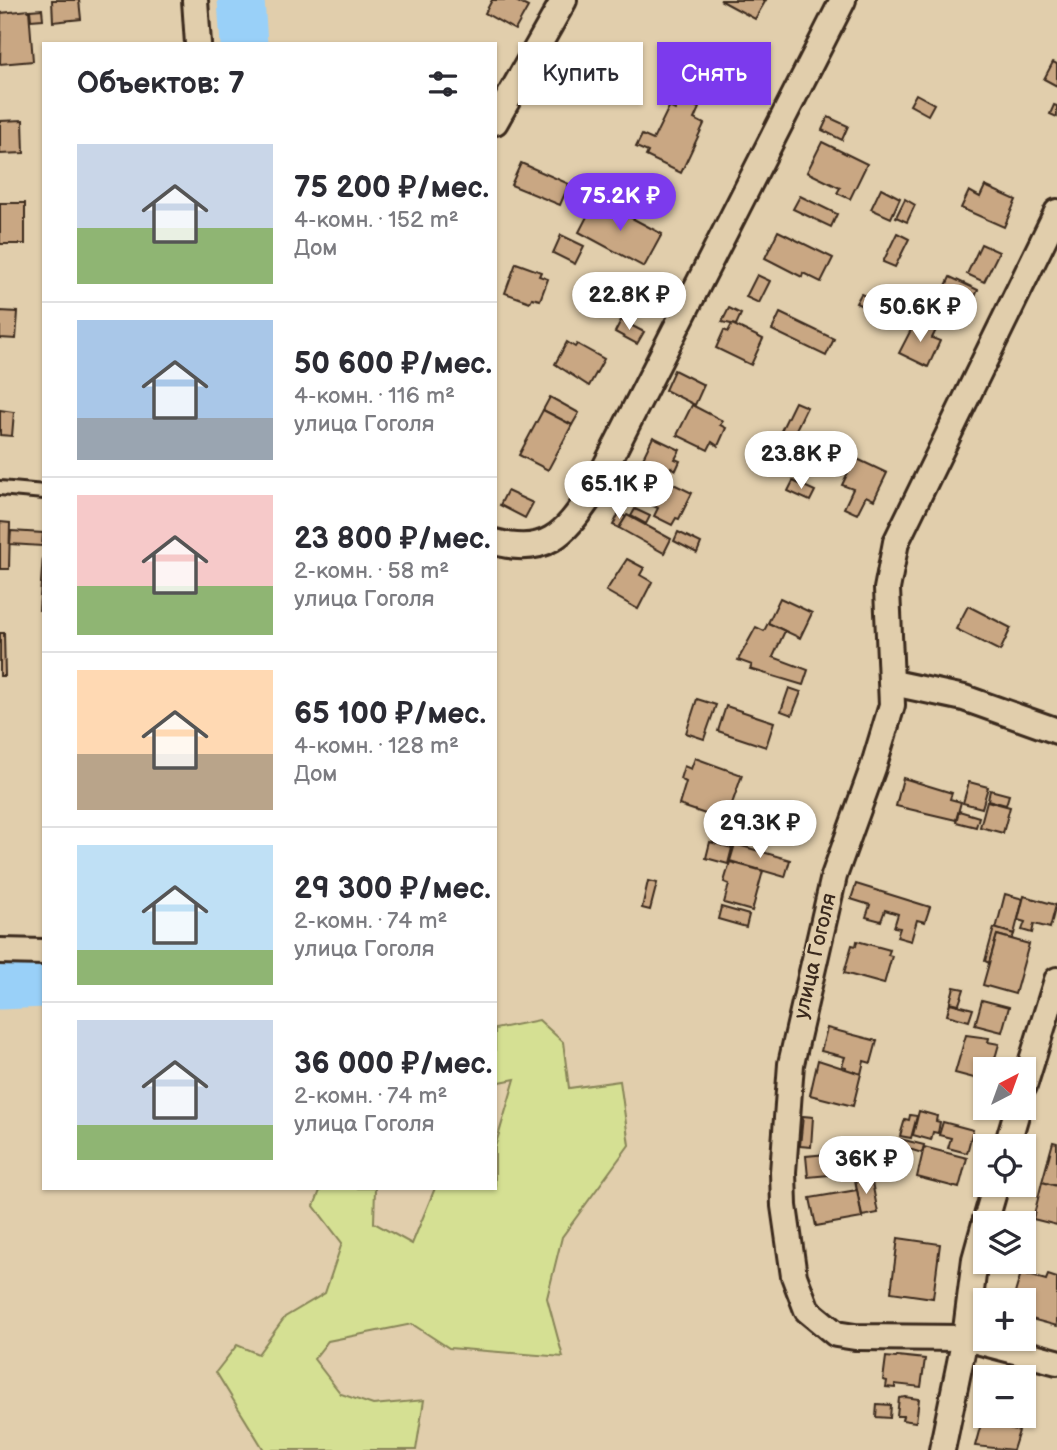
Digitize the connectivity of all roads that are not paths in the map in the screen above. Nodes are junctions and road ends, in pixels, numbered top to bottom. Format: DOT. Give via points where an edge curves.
graph roads {
  1 [pos="195,0"];
  2 [pos="564,0"];
  3 [pos="843,0"];
  4 [pos="198,42"];
  5 [pos="497,118"];
  6 [pos="1057,212"];
  7 [pos="0,488"];
  8 [pos="42,492"];
  9 [pos="497,543"];
  10 [pos="893,683"];
  11 [pos="1057,731"];
  12 [pos="0,951"];
  13 [pos="42,952"];
  14 [pos="1057,980"];
  15 [pos="1033,1057"];
  16 [pos="973,1274"];
  17 [pos="965,1338"];
  18 [pos="1057,1362"];
  19 [pos="942,1450"];
  1 -- 4 [label="street"];
  2 -- 5 [label="street"];
  3 -- 9 [label="street" via="591,495 566,529 550,541 534,547"];
  6 -- 10 [label="street, улица Гоголя" via="896,542 887,589"];
  7 -- 8 [label="lane"];
  10 -- 11 [label="street" via="964,698"];
  10 -- 17 [label="street, улица Гоголя" via="887,726 834,876 790,1064 783,1172 787,1239 801,1298 816,1321 836,1334"];
  12 -- 13 [label="street"];
  14 -- 15 [label="street"];
  16 -- 17 [label="street"];
  17 -- 18 [label="street"];
  17 -- 19 [label="street"];
}
